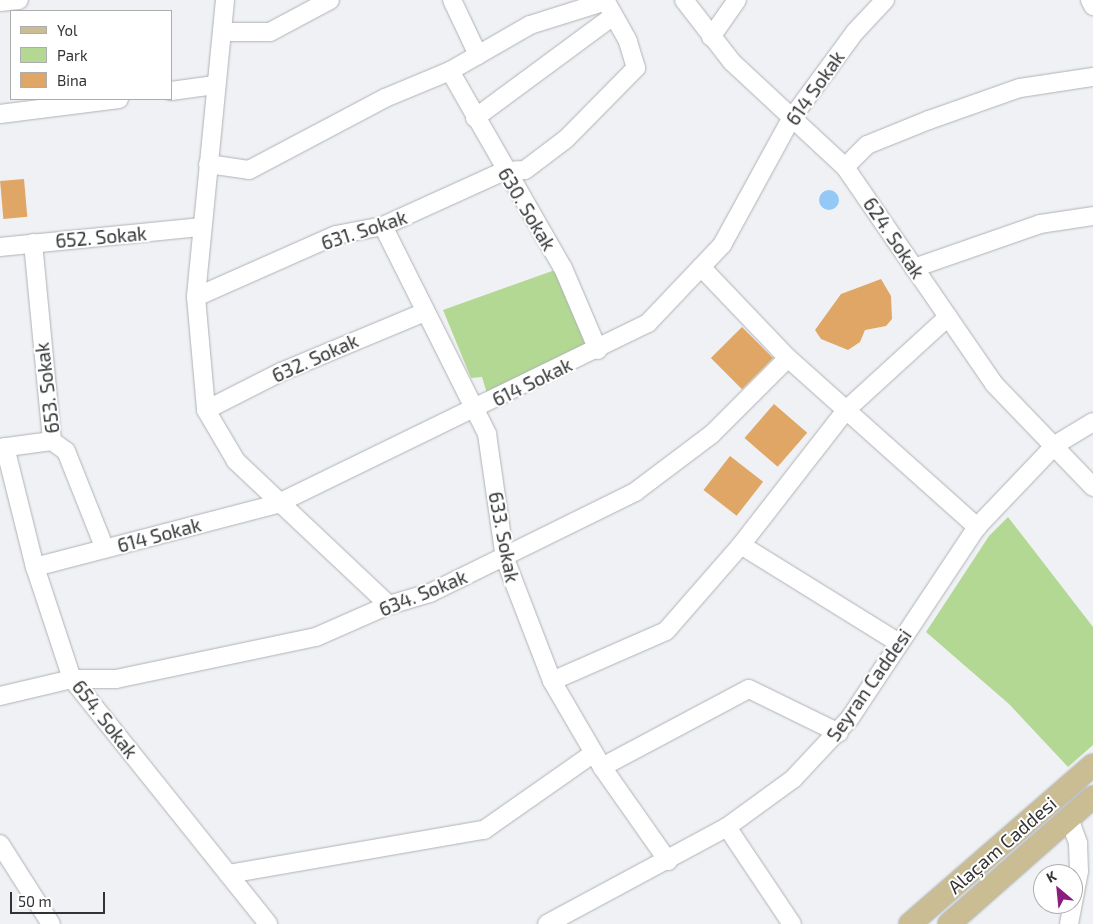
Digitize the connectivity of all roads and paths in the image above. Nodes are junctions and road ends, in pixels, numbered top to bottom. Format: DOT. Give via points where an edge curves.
graph roads {
  1 [pos="20,0"];
  2 [pos="225,0"];
  3 [pos="330,0"];
  4 [pos="452,0"];
  5 [pos="684,0"];
  6 [pos="737,0"];
  7 [pos="886,0"];
  8 [pos="1090,0"];
  9 [pos="0,2"];
  10 [pos="607,6"];
  11 [pos="1093,6"];
  12 [pos="222,32"];
  13 [pos="711,37"];
  14 [pos="478,55"];
  15 [pos="450,71"];
  16 [pos="1093,77"];
  17 [pos="215,85"];
  18 [pos="172,91"];
  19 [pos="111,100"];
  20 [pos="0,114"];
  21 [pos="475,118"];
  22 [pos="791,119"];
  23 [pos="208,164"];
  24 [pos="845,167"];
  25 [pos="504,171"];
  26 [pos="1093,216"];
  27 [pos="383,226"];
  28 [pos="202,227"];
  29 [pos="33,243"];
  30 [pos="0,247"];
  31 [pos="702,266"];
  32 [pos="914,268"];
  33 [pos="196,297"];
  34 [pos="425,312"];
  35 [pos="948,317"];
  36 [pos="598,350"];
  37 [pos="788,358"];
  38 [pos="206,410"];
  39 [pos="846,410"];
  40 [pos="475,411"];
  41 [pos="1093,422"];
  42 [pos="52,441"];
  43 [pos="1056,445"];
  44 [pos="2,448"];
  45 [pos="1093,487"];
  46 [pos="277,504"];
  47 [pos="977,527"];
  48 [pos="742,545"];
  49 [pos="105,549"];
  50 [pos="505,559"];
  51 [pos="34,567"];
  52 [pos="389,604"];
  53 [pos="899,643"];
  54 [pos="72,679"];
  55 [pos="552,681"];
  56 [pos="0,696"];
  57 [pos="839,733"];
  58 [pos="598,760"];
  59 [pos="1093,765"];
  60 [pos="1093,797"];
  61 [pos="1069,818"];
  62 [pos="727,827"];
  63 [pos="0,844"];
  64 [pos="668,861"];
  65 [pos="1086,866"];
  66 [pos="228,874"];
  67 [pos="51,924"];
  68 [pos="268,924"];
  69 [pos="547,924"];
  70 [pos="792,924"];
  71 [pos="910,924"];
  72 [pos="949,924"];
  73 [pos="1069,924"];
  1 -- 9 [label="street"];
  2 -- 12 [label="street"];
  3 -- 12 [label="street" via="270,32"];
  4 -- 14 [label="street"];
  5 -- 13 [label="street, 624. Sokak"];
  6 -- 13 [label="street"];
  7 -- 22 [label="street, 614 Sokak" via="855,32"];
  8 -- 11 [label="street"];
  10 -- 14 [label="street" via="530,25"];
  10 -- 21 [label="street"];
  10 -- 25 [label="street, 631. Sokak" via="628,41 636,68 566,139 526,170"];
  12 -- 17 [label="street"];
  13 -- 22 [label="street, 624. Sokak"];
  14 -- 15 [label="street"];
  15 -- 21 [label="street, 630. Sokak"];
  15 -- 23 [label="street" via="385,98 249,170"];
  16 -- 24 [label="street" via="1020,88 929,120 867,145"];
  17 -- 18 [label="street"];
  17 -- 23 [label="street"];
  19 -- 20 [label="street"];
  21 -- 25 [label="street, 630. Sokak"];
  22 -- 24 [label="street, 624. Sokak"];
  22 -- 31 [label="street, 614 Sokak" via="722,245"];
  23 -- 28 [label="street"];
  24 -- 32 [label="street, 624. Sokak"];
  25 -- 27 [label="street, 631. Sokak"];
  25 -- 36 [label="street, 630. Sokak" via="558,260"];
  26 -- 32 [label="street" via="1040,224"];
  27 -- 33 [label="street, 631. Sokak" via="336,235"];
  27 -- 34 [label="street, 633. Sokak"];
  28 -- 29 [label="street, 652. Sokak"];
  28 -- 33 [label="street"];
  29 -- 30 [label="street, 652. Sokak"];
  29 -- 42 [label="street, 653. Sokak"];
  31 -- 36 [label="street, 614 Sokak" via="648,323"];
  31 -- 37 [label="street"];
  32 -- 35 [label="street, 624. Sokak"];
  33 -- 38 [label="street"];
  34 -- 38 [label="street, 632. Sokak" via="281,372"];
  34 -- 40 [label="street, 633. Sokak"];
  35 -- 39 [label="street"];
  35 -- 43 [label="street, 624. Sokak" via="994,384"];
  36 -- 40 [label="street, 614 Sokak"];
  37 -- 39 [label="street"];
  37 -- 50 [label="street, 634. Sokak" via="712,434 635,492"];
  38 -- 46 [label="street" via="236,461"];
  39 -- 47 [label="street"];
  39 -- 48 [label="street"];
  40 -- 46 [label="street, 614 Sokak"];
  40 -- 50 [label="street, 633. Sokak" via="487,434"];
  41 -- 43 [label="street, Seyran Caddesi"];
  42 -- 44 [label="street"];
  42 -- 49 [label="street, 653. Sokak" via="66,452"];
  43 -- 45 [label="street, 624. Sokak"];
  43 -- 47 [label="street, Seyran Caddesi"];
  44 -- 51 [label="street, 654. Sokak"];
  46 -- 49 [label="street, 614 Sokak"];
  46 -- 52 [label="street"];
  47 -- 53 [label="street, Seyran Caddesi"];
  48 -- 53 [label="street"];
  48 -- 55 [label="street" via="666,630"];
  49 -- 51 [label="street, 614 Sokak"];
  50 -- 52 [label="street, 634. Sokak" via="430,593"];
  50 -- 55 [label="street, 633. Sokak"];
  51 -- 54 [label="street, 654. Sokak"];
  52 -- 54 [label="street, 634. Sokak" via="316,637 116,679"];
  53 -- 57 [label="street, Seyran Caddesi"];
  54 -- 56 [label="street, 634. Sokak"];
  54 -- 66 [label="street, 654. Sokak"];
  55 -- 58 [label="street, 633. Sokak"];
  57 -- 58 [label="street" via="749,689"];
  57 -- 62 [label="street, Seyran Caddesi" via="793,779"];
  58 -- 64 [label="street, 633. Sokak"];
  58 -- 66 [label="street" via="484,830"];
  59 -- 71 [label="main road, Alaçam Caddesi"];
  60 -- 61 [label="main road, Alaçam Caddesi"];
  61 -- 65 [label="street"];
  61 -- 72 [label="main road, Alaçam Caddesi"];
  62 -- 64 [label="street, Seyran Caddesi"];
  62 -- 70 [label="street"];
  63 -- 67 [label="street"];
  64 -- 69 [label="street, Seyran Caddesi"];
  65 -- 73 [label="street"];
  66 -- 68 [label="street, 654. Sokak"];
}
